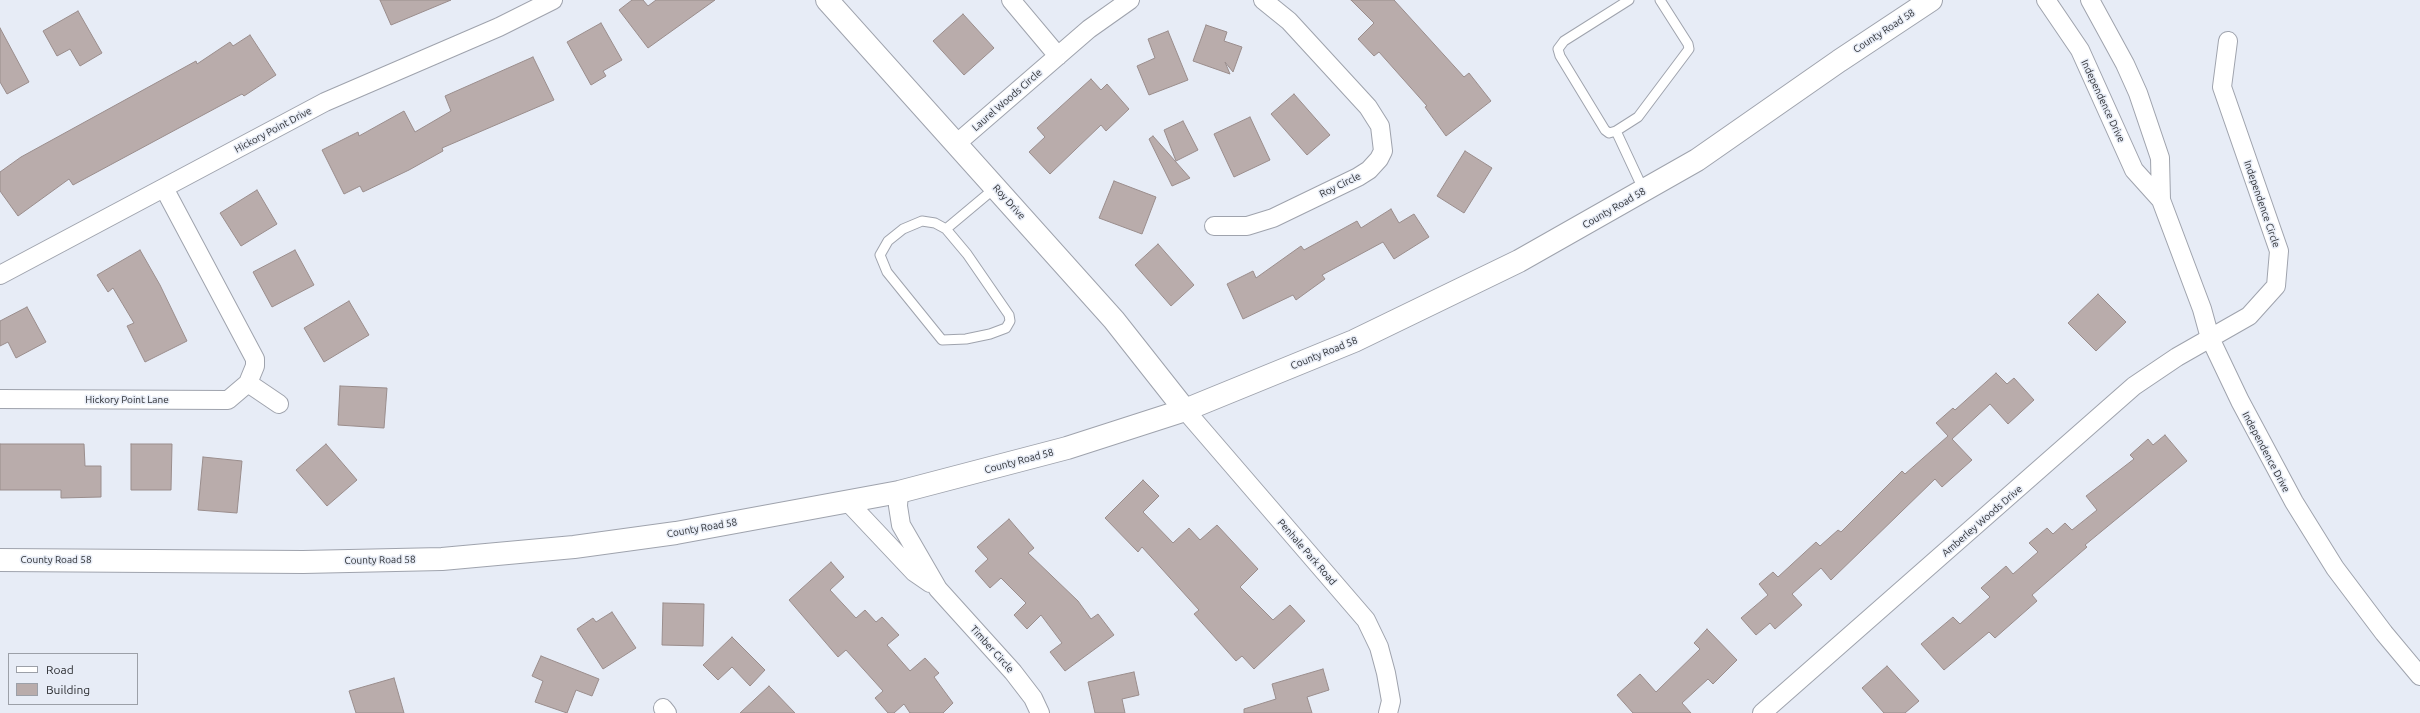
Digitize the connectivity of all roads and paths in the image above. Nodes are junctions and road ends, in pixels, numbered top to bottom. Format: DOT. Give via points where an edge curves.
graph roads {
  1 [pos="553,0"];
  2 [pos="827,0"];
  3 [pos="1011,0"];
  4 [pos="1130,0"];
  5 [pos="1262,0"];
  6 [pos="1629,0"];
  7 [pos="1660,0"];
  8 [pos="1931,0"];
  9 [pos="2046,0"];
  10 [pos="2090,0"];
  11 [pos="2228,41"];
  12 [pos="1058,56"];
  13 [pos="1616,131"];
  14 [pos="956,144"];
  15 [pos="164,188"];
  16 [pos="995,188"];
  17 [pos="1644,191"];
  18 [pos="2161,200"];
  19 [pos="1214,226"];
  20 [pos="946,229"];
  21 [pos="0,275"];
  22 [pos="2210,338"];
  23 [pos="248,383"];
  24 [pos="0,399"];
  25 [pos="279,404"];
  26 [pos="1185,410"];
  27 [pos="899,492"];
  28 [pos="848,502"];
  29 [pos="0,560"];
  30 [pos="938,589"];
  31 [pos="2420,676"];
  32 [pos="1040,713"];
  33 [pos="1388,713"];
  34 [pos="1762,713"];
  1 -- 15 [label="street, Hickory Point Drive" via="498,27 325,102"];
  2 -- 14 [label="street, Roy Drive"];
  3 -- 12 [label="street"];
  4 -- 12 [label="street" via="1089,29"];
  5 -- 19 [label="street, Roy Circle" via="1289,21 1368,107 1380,126 1383,151 1374,164 1358,177 1273,218 1247,226"];
  6 -- 13 [label="lane" via="1564,41 1558,49 1605,130 1609,133"];
  7 -- 13 [label="lane" via="1689,49 1638,117"];
  8 -- 17 [label="street, County Road 58" via="1839,61 1741,131"];
  9 -- 18 [label="street, Independence Drive" via="2080,50 2134,170"];
  10 -- 18 [label="street, Independence Drive" via="2125,64 2152,130 2160,158"];
  11 -- 22 [label="street, Independence Circle" via="2222,87 2279,251 2276,286 2249,316"];
  12 -- 14 [label="street, Laurel Woods Circle"];
  13 -- 17 [label="lane"];
  14 -- 16 [label="street, Roy Drive"];
  15 -- 21 [label="street, Hickory Point Drive"];
  15 -- 23 [label="street, Hickory Point Lane" via="255,359"];
  16 -- 20 [label="lane"];
  16 -- 26 [label="street, Roy Drive" via="1114,320"];
  17 -- 26 [label="street, County Road 58" via="1519,261 1424,309 1354,341"];
  18 -- 22 [label="street, Independence Drive" via="2202,309"];
  20 -- 20 [label="lane" via="935,223 922,221 903,229 888,241 880,255 887,272 942,340 966,339 1006,328 1010,321 1009,316 967,254"];
  22 -- 31 [label="street, Independence Drive" via="2263,447 2335,568"];
  22 -- 34 [label="street, Amberley Woods Drive" via="2134,386"];
  23 -- 24 [label="street, Hickory Point Lane" via="228,400"];
  23 -- 25 [label="street"];
  26 -- 27 [label="street, County Road 58" via="1067,448"];
  26 -- 33 [label="street, Penhale Park Road" via="1366,620 1383,660 1391,702"];
  27 -- 28 [label="street, County Road 58"];
  27 -- 30 [label="street, Timber Circle" via="901,525"];
  28 -- 29 [label="street, County Road 58" via="676,533 574,547 442,559 302,562"];
  28 -- 30 [label="street, Timber Circle" via="914,572"];
  30 -- 32 [label="street, Timber Circle" via="1013,672 1033,698"];
}
